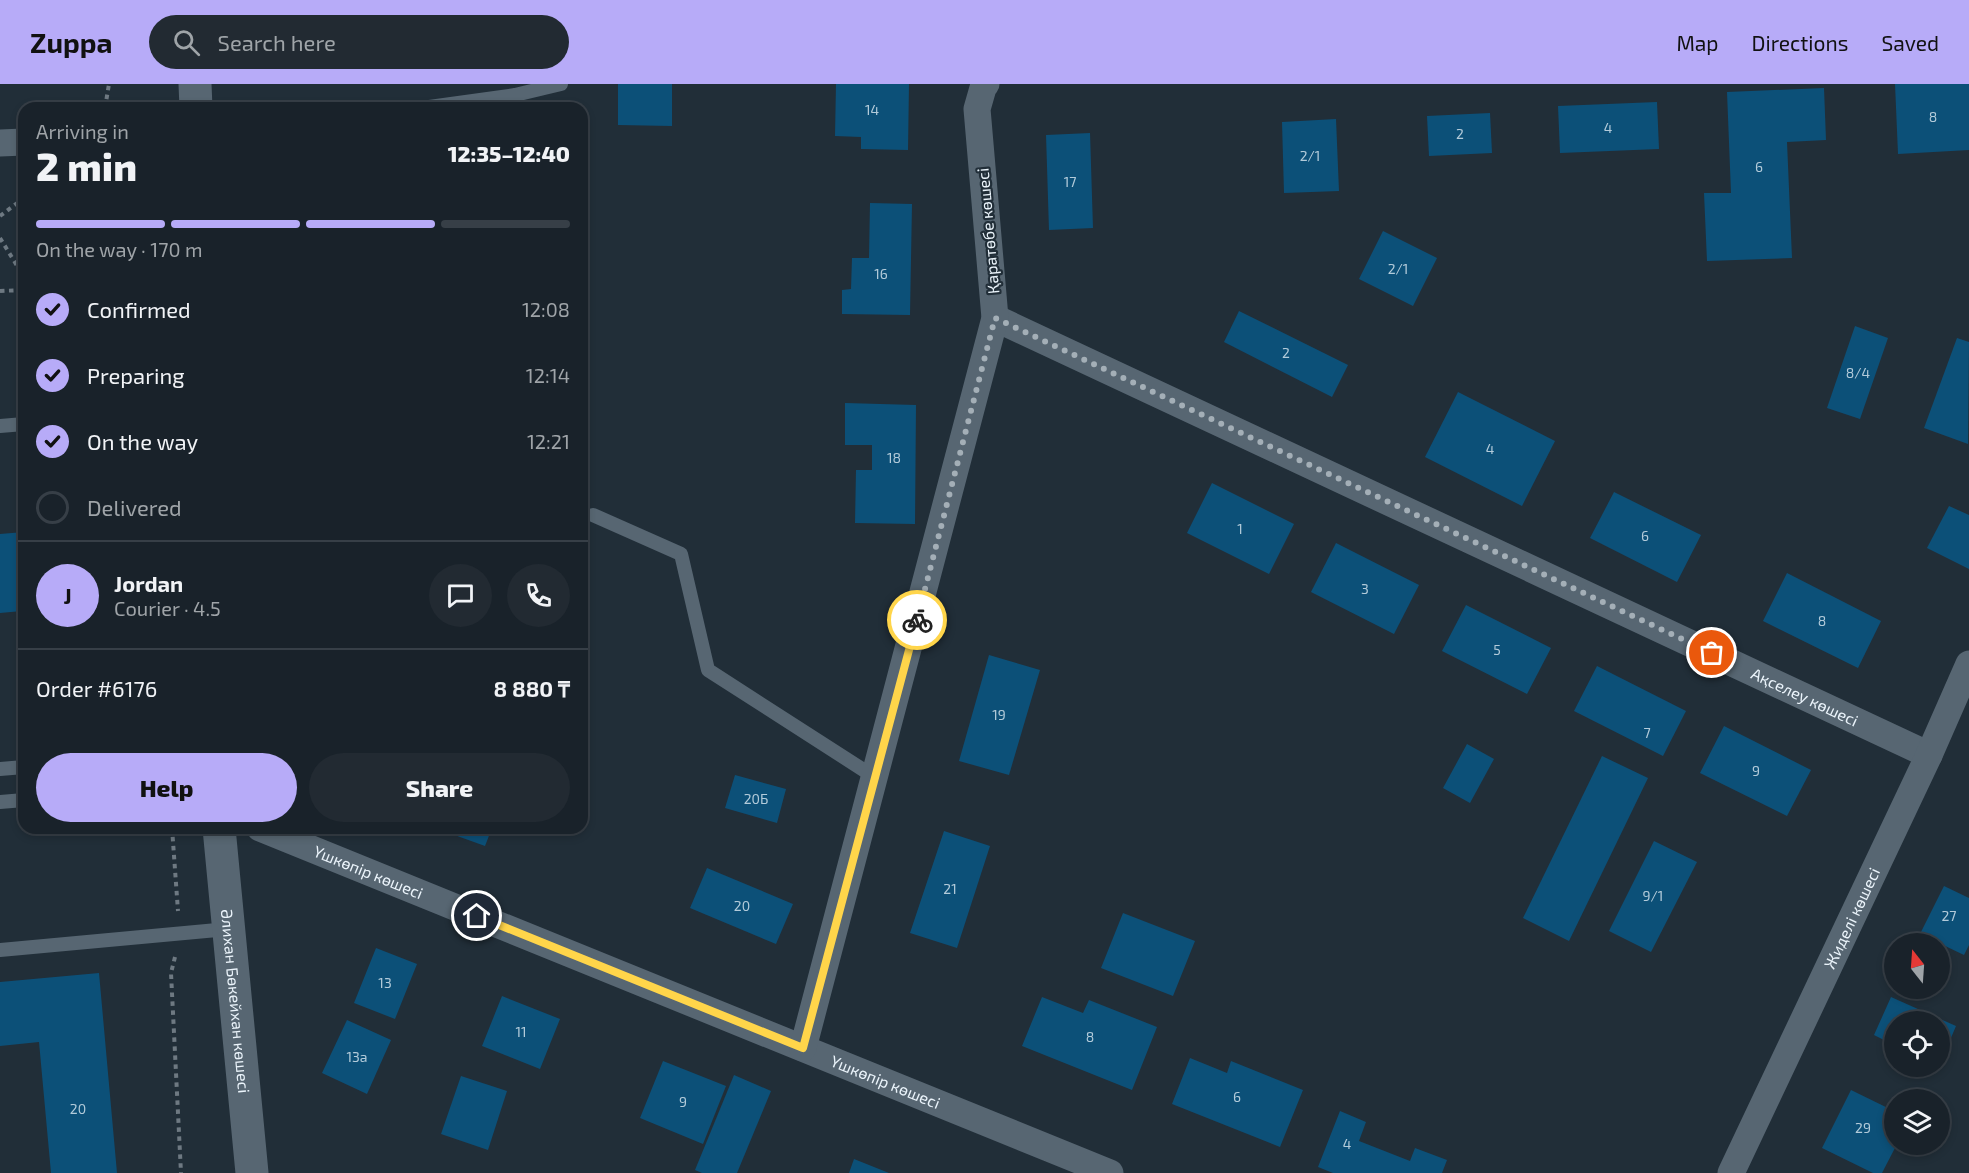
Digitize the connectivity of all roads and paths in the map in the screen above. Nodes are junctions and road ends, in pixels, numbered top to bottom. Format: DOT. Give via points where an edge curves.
graph roads {
  1 [pos="109,84"];
  2 [pos="195,84"];
  3 [pos="561,84"];
  4 [pos="982,96"];
  5 [pos="106,102"];
  6 [pos="196,102"];
  7 [pos="465,102"];
  8 [pos="18,142"];
  9 [pos="0,143"];
  10 [pos="18,202"];
  11 [pos="0,216"];
  12 [pos="0,238"];
  13 [pos="18,267"];
  14 [pos="18,290"];
  15 [pos="0,291"];
  16 [pos="995,318"];
  17 [pos="18,424"];
  18 [pos="0,426"];
  19 [pos="593,515"];
  20 [pos="1969,663"];
  21 [pos="1929,755"];
  22 [pos="18,768"];
  23 [pos="0,769"];
  24 [pos="876,778"];
  25 [pos="18,800"];
  26 [pos="0,802"];
  27 [pos="172,834"];
  28 [pos="216,834"];
  29 [pos="275,834"];
  30 [pos="228,929"];
  31 [pos="180,934"];
  32 [pos="0,950"];
  33 [pos="803,1048"];
  34 [pos="181,1173"];
  35 [pos="252,1173"];
  36 [pos="1110,1173"];
  37 [pos="1731,1173"];
  1 -- 5 [label="path"];
  2 -- 6 [label="street"];
  3 -- 7 [label="lane"];
  4 -- 16 [label="street, Қаратөбе көшесі"];
  8 -- 9 [label="street"];
  10 -- 11 [label="path"];
  12 -- 13 [label="path"];
  14 -- 15 [label="path"];
  16 -- 21 [label="street, Ақселеу көшесі"];
  16 -- 24 [label="street, Қаратөбе көшесі"];
  17 -- 18 [label="lane"];
  19 -- 24 [label="lane" via="681,554 708,670"];
  20 -- 21 [label="street, Жиделі көшесі"];
  21 -- 37 [label="street, Жиделі көшесі"];
  22 -- 23 [label="lane"];
  24 -- 33 [label="street, Қаратөбе көшесі"];
  25 -- 26 [label="lane"];
  27 -- 31 [label="path"];
  28 -- 30 [label="street, Әлихан Бөкейхан көшесі"];
  29 -- 33 [label="street, Үшкөпір көшесі"];
  30 -- 31 [label="lane"];
  30 -- 35 [label="street, Әлихан Бөкейхан көшесі"];
  31 -- 32 [label="lane"];
  31 -- 34 [label="path" via="171,973"];
  33 -- 36 [label="street, Үшкөпір көшесі"];
}
